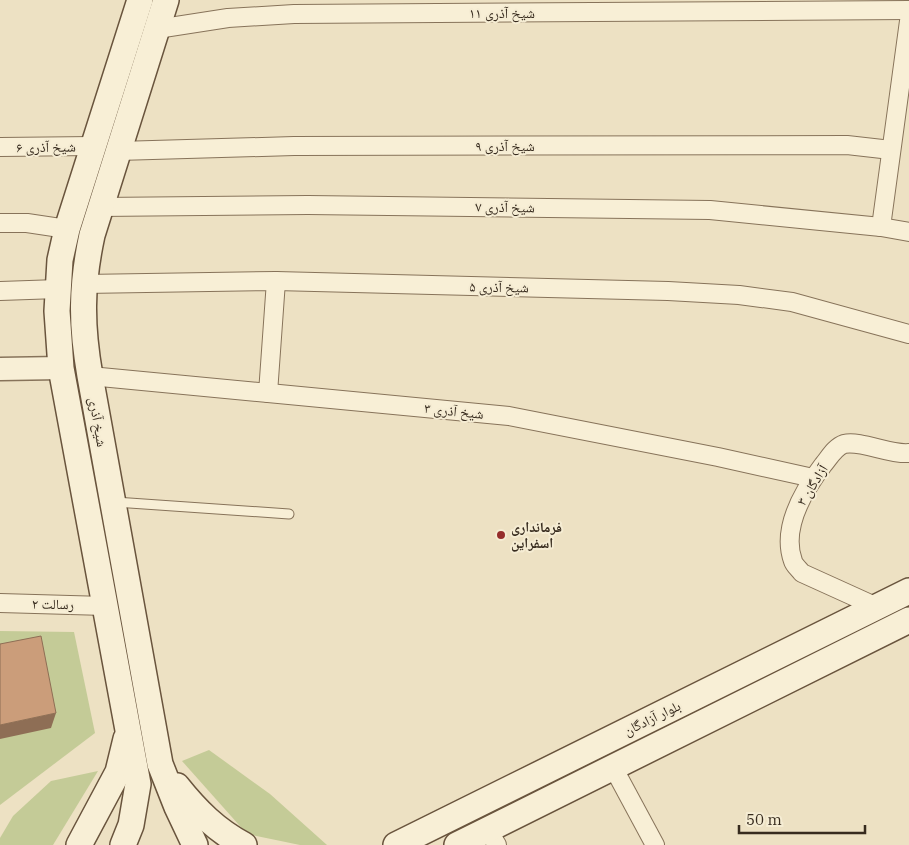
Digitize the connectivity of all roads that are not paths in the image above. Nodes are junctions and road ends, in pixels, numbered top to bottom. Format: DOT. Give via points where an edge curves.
graph roads {
  1 [pos="140,0"];
  2 [pos="166,0"];
  3 [pos="511,6"];
  4 [pos="909,10"];
  5 [pos="909,21"];
  6 [pos="157,29"];
  7 [pos="92,146"];
  8 [pos="0,147"];
  9 [pos="892,150"];
  10 [pos="118,151"];
  11 [pos="100,207"];
  12 [pos="0,223"];
  13 [pos="881,227"];
  14 [pos="67,229"];
  15 [pos="909,232"];
  16 [pos="276,281"];
  17 [pos="84,284"];
  18 [pos="58,289"];
  19 [pos="0,291"];
  20 [pos="909,334"];
  21 [pos="61,368"];
  22 [pos="0,370"];
  23 [pos="90,376"];
  24 [pos="268,394"];
  25 [pos="909,453"];
  26 [pos="813,478"];
  27 [pos="112,502"];
  28 [pos="289,514"];
  29 [pos="909,591"];
  30 [pos="0,603"];
  31 [pos="105,606"];
  32 [pos="877,607"];
  33 [pos="909,620"];
  34 [pos="128,729"];
  35 [pos="160,764"];
  36 [pos="613,767"];
  37 [pos="492,837"];
  38 [pos="79,845"];
  39 [pos="123,845"];
  40 [pos="195,845"];
  41 [pos="244,845"];
  42 [pos="396,845"];
  43 [pos="457,845"];
  44 [pos="655,845"];
  1 -- 7 [label="main road, شیخ آذری"];
  2 -- 6 [label="main road, شیخ آذری"];
  3 -- 4 [label="street, شیخ آذری ۱۱"];
  3 -- 6 [label="street, شیخ آذری ۱۱" via="228,18"];
  5 -- 9 [label="street"];
  6 -- 10 [label="main road, شیخ آذری"];
  7 -- 8 [label="street, شیخ آذری ۶"];
  7 -- 14 [label="main road, شیخ آذری"];
  9 -- 10 [label="street, شیخ آذری ۹" via="818,145 294,146"];
  9 -- 13 [label="street"];
  10 -- 11 [label="main road, شیخ آذری"];
  11 -- 13 [label="street, شیخ آذری ۷" via="308,205 710,210"];
  11 -- 17 [label="main road, شیخ آذری"];
  12 -- 14 [label="street"];
  13 -- 15 [label="street, شیخ آذری ۷"];
  14 -- 18 [label="main road, شیخ آذری"];
  16 -- 17 [label="street, شیخ آذری ۵"];
  16 -- 20 [label="street, شیخ آذری ۵" via="739,295 792,302"];
  16 -- 24 [label="street"];
  17 -- 23 [label="main road, شیخ آذری" via="82,311"];
  18 -- 19 [label="street"];
  18 -- 21 [label="main road, شیخ آذری"];
  21 -- 22 [label="street"];
  21 -- 23 [label="main road"];
  21 -- 31 [label="main road, شیخ آذری"];
  23 -- 24 [label="street, شیخ آذری ۳"];
  23 -- 27 [label="main road, شیخ آذری"];
  24 -- 26 [label="street, شیخ آذری ۳" via="509,416"];
  25 -- 26 [label="street, آزادگان ۳" via="846,444 838,446"];
  26 -- 32 [label="street, آزادگان ۳" via="794,514 791,530 793,562 812,579"];
  27 -- 28 [label="lane"];
  27 -- 35 [label="main road, شیخ آذری"];
  29 -- 32 [label="main road, بلوار آزادگان"];
  30 -- 31 [label="street, رسالت ۲"];
  31 -- 34 [label="main road, شیخ آذری"];
  32 -- 42 [label="main road, بلوار آزادگان"];
  33 -- 36 [label="main road, بلوار آزادگان"];
  34 -- 38 [label="main road" via="118,772"];
  34 -- 39 [label="main road, شیخ آذری" via="138,784 132,825"];
  35 -- 40 [label="main road, شیخ آذری"];
  35 -- 41 [label="main road" via="198,811"];
  36 -- 37 [label="main road, بلوار آزادگان"];
  36 -- 44 [label="street"];
  37 -- 43 [label="main road, بلوار آزادگان"];
}
